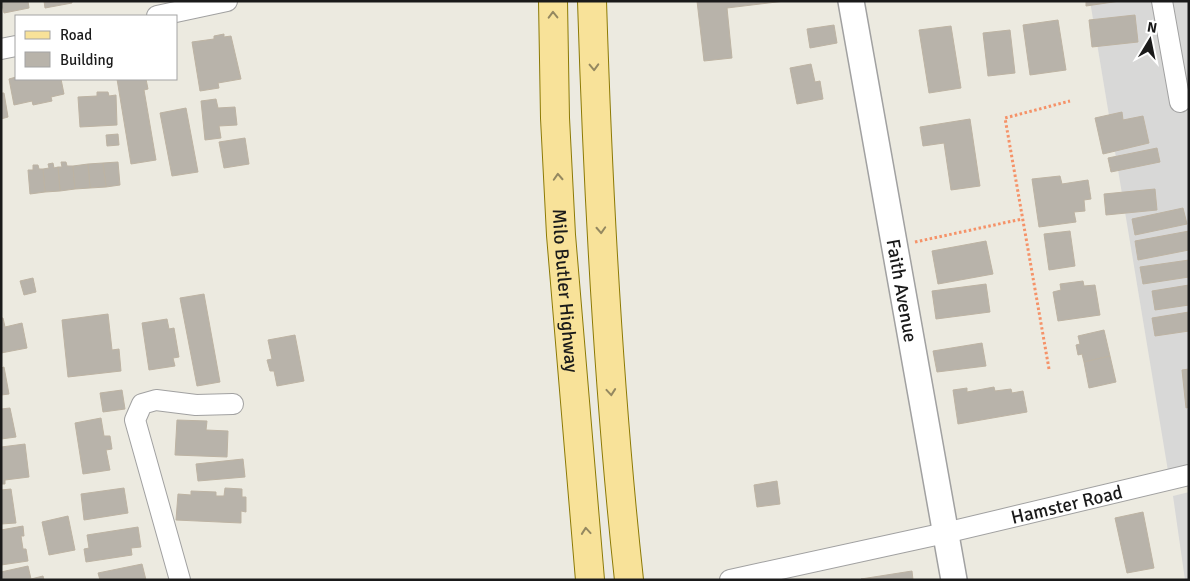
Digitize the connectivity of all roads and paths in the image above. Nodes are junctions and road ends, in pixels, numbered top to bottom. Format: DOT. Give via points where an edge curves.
graph roads {
  1 [pos="227,1"];
  2 [pos="553,1"];
  3 [pos="592,1"];
  4 [pos="851,1"];
  5 [pos="1162,1"];
  6 [pos="162,15"];
  7 [pos="15,46"];
  8 [pos="1,49"];
  9 [pos="1070,101"];
  10 [pos="1180,102"];
  11 [pos="1022,219"];
  12 [pos="894,246"];
  13 [pos="1050,368"];
  14 [pos="233,404"];
  15 [pos="1189,475"];
  16 [pos="945,532"];
  17 [pos="180,580"];
  18 [pos="590,580"];
  19 [pos="629,580"];
  20 [pos="730,580"];
  21 [pos="954,580"];
  1 -- 6 [label="street"];
  18 -- 2 [label="main road, Milo Butler Highway, one-way" via="561,235"];
  3 -- 19 [label="main road, Milo Butler Highway, one-way" via="609,366"];
  4 -- 12 [label="street, Faith Avenue"];
  5 -- 10 [label="street"];
  7 -- 8 [label="street"];
  9 -- 11 [label="path" via="1005,118"];
  11 -- 12 [label="path"];
  11 -- 13 [label="path"];
  12 -- 16 [label="street, Faith Avenue"];
  14 -- 17 [label="street" via="196,405 156,400 142,404 135,420"];
  15 -- 16 [label="street, Hamster Road"];
  16 -- 20 [label="street, Hamster Road"];
  16 -- 21 [label="street, Faith Avenue"];
}
